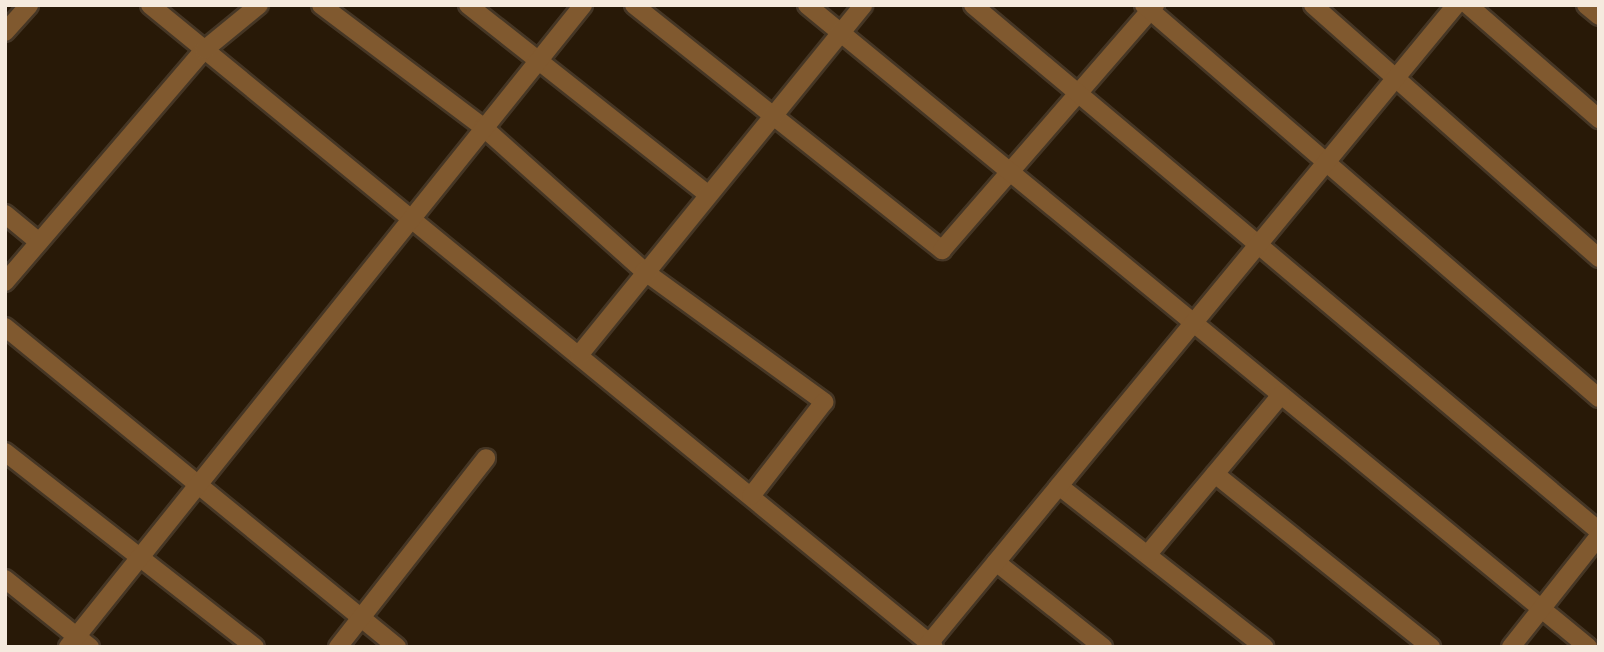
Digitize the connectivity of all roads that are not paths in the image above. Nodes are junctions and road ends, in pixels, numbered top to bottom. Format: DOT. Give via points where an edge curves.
graph roads {
  1 [pos="29,5"];
  2 [pos="150,5"];
  3 [pos="259,5"];
  4 [pos="321,5"];
  5 [pos="468,5"];
  6 [pos="583,5"];
  7 [pos="634,5"];
  8 [pos="807,5"];
  9 [pos="863,5"];
  10 [pos="973,5"];
  11 [pos="1313,5"];
  12 [pos="1456,5"];
  13 [pos="1468,5"];
  14 [pos="1586,5"];
  15 [pos="1150,7"];
  16 [pos="1599,16"];
  17 [pos="5,32"];
  18 [pos="840,33"];
  19 [pos="204,50"];
  20 [pos="537,61"];
  21 [pos="1396,77"];
  22 [pos="1078,93"];
  23 [pos="771,116"];
  24 [pos="1599,119"];
  25 [pos="483,127"];
  26 [pos="1326,161"];
  27 [pos="1012,170"];
  28 [pos="707,194"];
  29 [pos="5,214"];
  30 [pos="410,218"];
  31 [pos="39,242"];
  32 [pos="1257,245"];
  33 [pos="1599,258"];
  34 [pos="644,271"];
  35 [pos="5,282"];
  36 [pos="1193,323"];
  37 [pos="5,327"];
  38 [pos="579,355"];
  39 [pos="1280,395"];
  40 [pos="1599,398"];
  41 [pos="5,452"];
  42 [pos="486,458"];
  43 [pos="1215,474"];
  44 [pos="195,482"];
  45 [pos="1059,485"];
  46 [pos="751,496"];
  47 [pos="1599,533"];
  48 [pos="1148,554"];
  49 [pos="139,555"];
  50 [pos="996,562"];
  51 [pos="5,579"];
  52 [pos="1541,609"];
  53 [pos="361,617"];
  54 [pos="78,643"];
  55 [pos="930,646"];
  56 [pos="255,647"];
  57 [pos="338,647"];
  58 [pos="397,647"];
  59 [pos="1103,647"];
  60 [pos="1264,647"];
  61 [pos="1431,647"];
  62 [pos="1511,647"];
  63 [pos="1588,647"];
  1 -- 17 [label="street"];
  2 -- 19 [label="street"];
  3 -- 19 [label="street"];
  4 -- 25 [label="street"];
  5 -- 20 [label="street"];
  6 -- 20 [label="street"];
  7 -- 23 [label="street"];
  8 -- 18 [label="street"];
  9 -- 18 [label="street"];
  10 -- 22 [label="street"];
  11 -- 21 [label="street"];
  12 -- 21 [label="street"];
  13 -- 24 [label="street"];
  14 -- 16 [label="street"];
  15 -- 22 [label="street"];
  15 -- 26 [label="street"];
  18 -- 23 [label="street"];
  18 -- 27 [label="street"];
  19 -- 30 [label="street"];
  19 -- 31 [label="street"];
  20 -- 25 [label="street"];
  20 -- 28 [label="street"];
  21 -- 26 [label="street"];
  21 -- 33 [label="street"];
  22 -- 27 [label="street"];
  22 -- 32 [label="street"];
  23 -- 27 [label="street" via="942,250"];
  23 -- 28 [label="street"];
  25 -- 30 [label="street"];
  25 -- 34 [label="street"];
  26 -- 32 [label="street"];
  26 -- 40 [label="street"];
  27 -- 36 [label="street"];
  28 -- 34 [label="street"];
  29 -- 31 [label="street"];
  30 -- 38 [label="street"];
  30 -- 44 [label="street"];
  31 -- 35 [label="street"];
  32 -- 36 [label="street"];
  32 -- 47 [label="street"];
  34 -- 38 [label="street"];
  34 -- 46 [label="street" via="824,402"];
  36 -- 39 [label="street"];
  36 -- 45 [label="street"];
  37 -- 44 [label="street"];
  38 -- 46 [label="street"];
  39 -- 43 [label="street"];
  39 -- 52 [label="street"];
  41 -- 49 [label="street"];
  42 -- 53 [label="street"];
  43 -- 48 [label="street"];
  43 -- 61 [label="street"];
  44 -- 49 [label="street"];
  44 -- 53 [label="street"];
  45 -- 48 [label="street"];
  45 -- 50 [label="street"];
  46 -- 55 [label="street"];
  47 -- 52 [label="street"];
  48 -- 60 [label="street"];
  49 -- 54 [label="street"];
  49 -- 56 [label="street"];
  50 -- 55 [label="street"];
  50 -- 59 [label="street"];
  51 -- 54 [label="street"];
  52 -- 62 [label="street"];
  52 -- 63 [label="street"];
  53 -- 57 [label="street"];
  53 -- 58 [label="street"];
}
